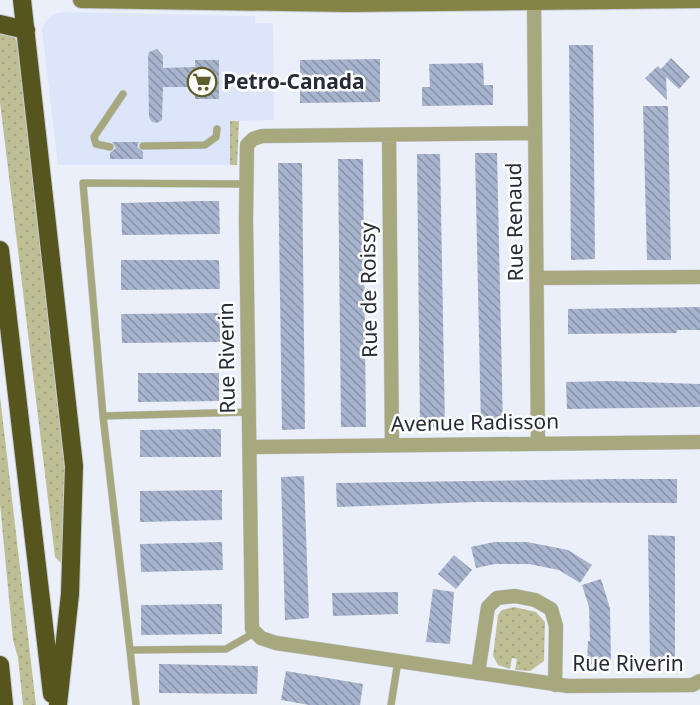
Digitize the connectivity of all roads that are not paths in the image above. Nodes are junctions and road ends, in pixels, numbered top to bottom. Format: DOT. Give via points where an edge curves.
graph roads {
  1 [pos="22,0"];
  2 [pos="81,0"];
  3 [pos="700,0"];
  4 [pos="534,1"];
  5 [pos="0,24"];
  6 [pos="26,30"];
  7 [pos="123,94"];
  8 [pos="217,129"];
  9 [pos="535,133"];
  10 [pos="389,135"];
  11 [pos="143,146"];
  12 [pos="110,147"];
  13 [pos="246,184"];
  14 [pos="0,250"];
  15 [pos="700,277"];
  16 [pos="537,278"];
  17 [pos="249,412"];
  18 [pos="103,416"];
  19 [pos="700,442"];
  20 [pos="538,444"];
  21 [pos="392,445"];
  22 [pos="250,447"];
  23 [pos="700,450"];
  24 [pos="254,633"];
  25 [pos="130,650"];
  26 [pos="398,661"];
  27 [pos="0,665"];
  28 [pos="478,673"];
  29 [pos="700,681"];
  30 [pos="555,685"];
  31 [pos="4,705"];
  32 [pos="53,705"];
  33 [pos="58,705"];
  34 [pos="136,705"];
  35 [pos="391,705"];
  1 -- 6 [label="highway"];
  2 -- 4 [label="main road" via="336,4"];
  3 -- 4 [label="main road"];
  4 -- 9 [label="street, Rue Renaud"];
  5 -- 6 [label="highway"];
  6 -- 33 [label="highway" via="74,466 70,594"];
  7 -- 12 [label="lane" via="94,137 96,144"];
  8 -- 11 [label="lane" via="216,137 205,145"];
  9 -- 10 [label="street, Rue Riverin"];
  9 -- 16 [label="street, Rue Renaud"];
  10 -- 13 [label="street, Rue Riverin" via="256,137 246,148"];
  10 -- 21 [label="street, Rue de Roissy"];
  13 -- 17 [label="street, Rue Riverin"];
  13 -- 18 [label="lane" via="83,183"];
  14 -- 32 [label="highway"];
  15 -- 16 [label="street"];
  16 -- 20 [label="street, Rue Renaud"];
  17 -- 18 [label="lane"];
  17 -- 22 [label="street, Rue Riverin"];
  18 -- 25 [label="lane"];
  19 -- 20 [label="street, Avenue Radisson"];
  19 -- 23 [label="street"];
  20 -- 21 [label="street, Avenue Radisson"];
  21 -- 22 [label="street, Avenue Radisson"];
  22 -- 24 [label="street, Rue Riverin"];
  24 -- 25 [label="lane" via="226,649"];
  24 -- 26 [label="street, Rue Riverin" via="276,643"];
  25 -- 34 [label="lane"];
  26 -- 28 [label="street, Rue Riverin"];
  26 -- 35 [label="lane"];
  27 -- 31 [label="highway"];
  28 -- 30 [label="street, Rue Riverin"];
  28 -- 30 [label="street, Rue Riverin" via="488,607 501,597 527,598 548,606 555,616"];
  29 -- 30 [label="street, Rue Riverin" via="692,685"];
}
